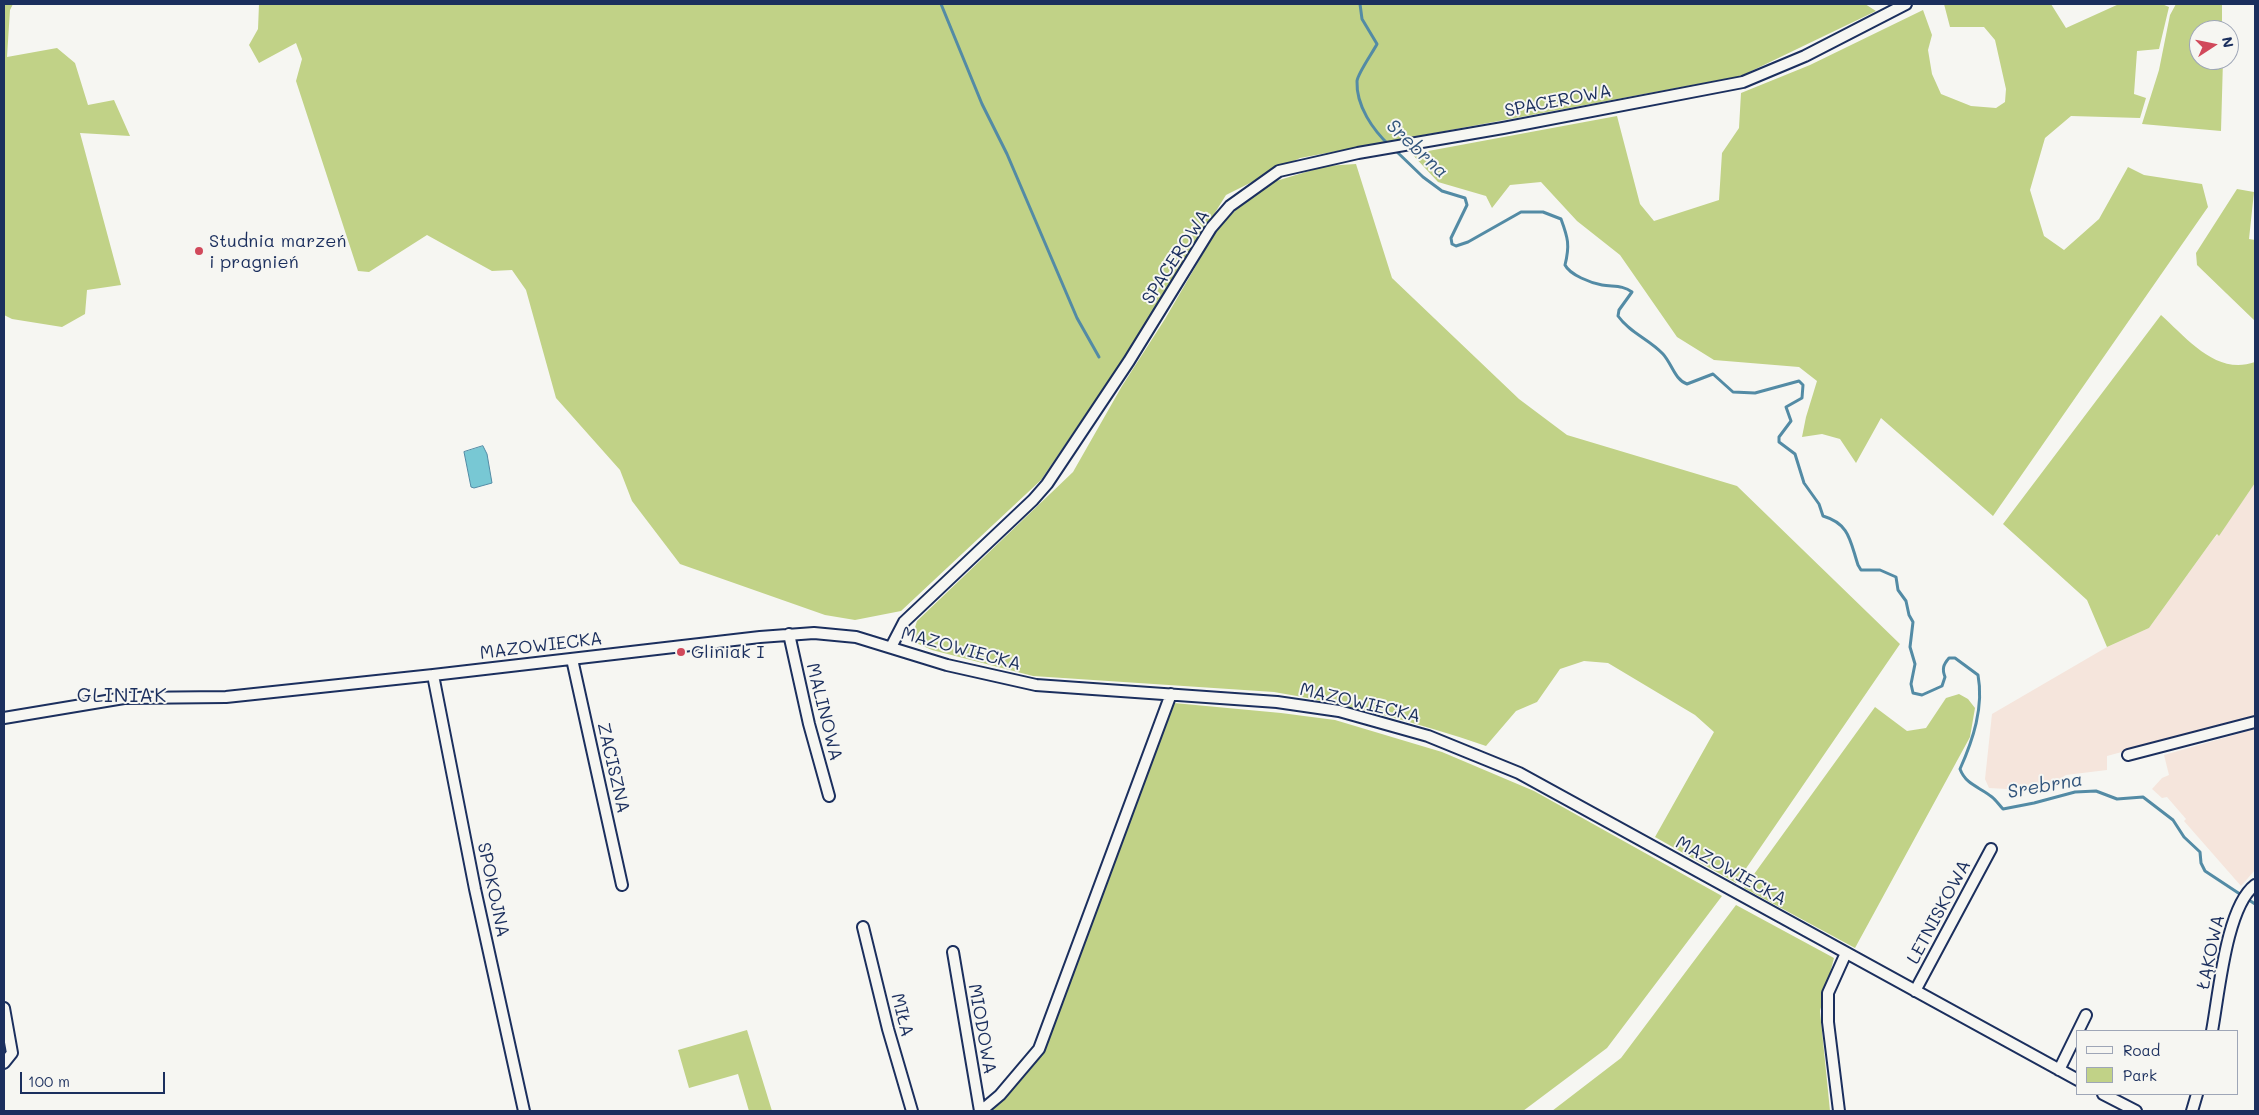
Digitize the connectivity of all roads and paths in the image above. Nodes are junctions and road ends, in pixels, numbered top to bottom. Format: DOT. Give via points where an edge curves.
graph roads {
  1 [pos="1906,4"];
  2 [pos="789,634"];
  3 [pos="891,647"];
  4 [pos="572,659"];
  5 [pos="433,676"];
  6 [pos="1171,694"];
  7 [pos="4,718"];
  8 [pos="2255,722"];
  9 [pos="2128,755"];
  10 [pos="829,796"];
  11 [pos="1991,849"];
  12 [pos="622,885"];
  13 [pos="2253,887"];
  14 [pos="862,927"];
  15 [pos="953,952"];
  16 [pos="1846,953"];
  17 [pos="1915,991"];
  18 [pos="4,1008"];
  19 [pos="2086,1015"];
  20 [pos="2079,1030"];
  21 [pos="2212,1030"];
  22 [pos="2076,1035"];
  23 [pos="4,1063"];
  24 [pos="2059,1070"];
  25 [pos="2076,1079"];
  26 [pos="2105,1095"];
  27 [pos="2197,1095"];
  28 [pos="524,1111"];
  29 [pos="912,1111"];
  30 [pos="980,1111"];
  31 [pos="1839,1111"];
  32 [pos="2136,1111"];
  33 [pos="2192,1111"];
  1 -- 3 [label="street, SPACEROWA" via="1805,56 1743,82 1279,171 1230,206 1211,228 1129,361 1047,484 904,622"];
  2 -- 3 [label="street, MAZOWIECKA" via="856,637"];
  2 -- 4 [label="street, MAZOWIECKA"];
  2 -- 10 [label="street, MALINOWA"];
  3 -- 6 [label="street, MAZOWIECKA" via="947,665 1036,685"];
  4 -- 5 [label="street, MAZOWIECKA"];
  4 -- 12 [label="street, ZACISZNA"];
  5 -- 7 [label="street, MAZOWIECKA" via="226,698 124,698"];
  5 -- 28 [label="street, SPOKOJNA" via="475,889"];
  6 -- 16 [label="street, MAZOWIECKA" via="1339,711 1428,736 1519,773"];
  6 -- 30 [label="street" via="1038,1050 1000,1095"];
  8 -- 9 [label="street"];
  11 -- 17 [label="street, LETNISKOWA"];
  13 -- 21 [label="street, ŁĄKOWA" via="2237,909 2231,926"];
  14 -- 29 [label="street, MIŁA"];
  15 -- 30 [label="street, MIODOWA"];
  16 -- 17 [label="street, MAZOWIECKA"];
  16 -- 31 [label="street" via="1828,993 1828,1022"];
  17 -- 24 [label="street, MAZOWIECKA"];
  18 -- 23 [label="street" via="12,1054"];
  19 -- 20 [label="street"];
  22 -- 24 [label="street"];
  24 -- 25 [label="street, MAZOWIECKA"];
  26 -- 32 [label="street"];
  27 -- 33 [label="street"];
}
